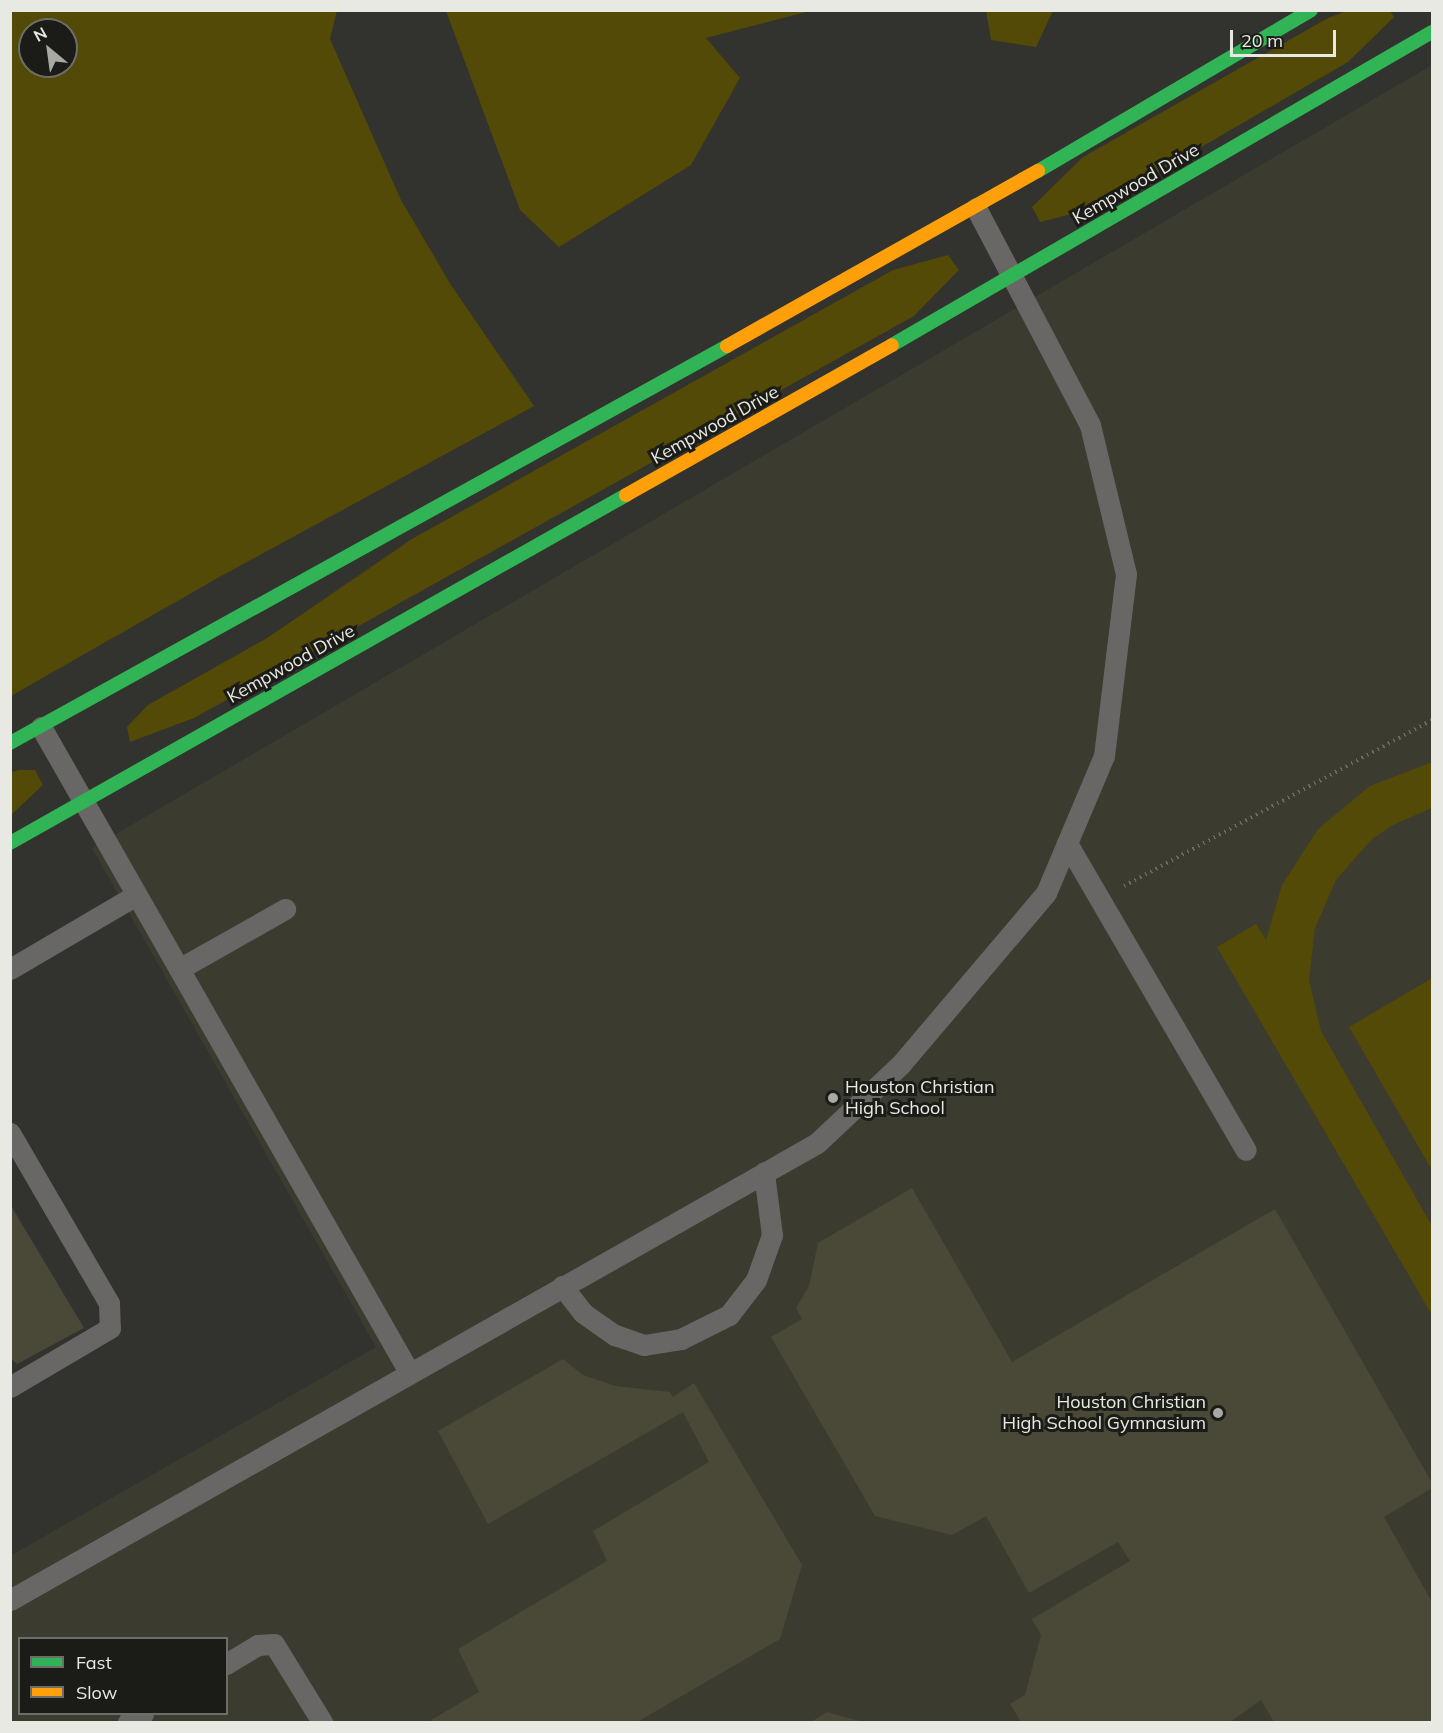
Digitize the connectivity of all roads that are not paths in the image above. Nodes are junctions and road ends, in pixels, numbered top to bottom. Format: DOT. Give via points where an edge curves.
graph roads {
  1 [pos="1311,10"];
  2 [pos="1432,32"];
  3 [pos="976,208"];
  4 [pos="1013,277"];
  5 [pos="42,727"];
  6 [pos="10,744"];
  7 [pos="83,802"];
  8 [pos="10,843"];
  9 [pos="1067,843"];
  10 [pos="136,895"];
  11 [pos="285,909"];
  12 [pos="10,969"];
  13 [pos="179,969"];
  14 [pos="10,1133"];
  15 [pos="1246,1150"];
  16 [pos="764,1173"];
  17 [pos="562,1286"];
  18 [pos="409,1372"];
  19 [pos="10,1387"];
  20 [pos="10,1600"];
  21 [pos="228,1663"];
  22 [pos="322,1722"];
  1 -- 3 [label="main road"];
  2 -- 4 [label="main road, Kempwood Drive"];
  3 -- 4 [label="lane"];
  3 -- 5 [label="main road"];
  4 -- 7 [label="main road, Kempwood Drive"];
  4 -- 9 [label="lane" via="1090,425 1126,574 1104,756"];
  5 -- 6 [label="main road"];
  5 -- 7 [label="lane"];
  7 -- 8 [label="main road, Kempwood Drive"];
  7 -- 10 [label="lane"];
  9 -- 15 [label="lane"];
  9 -- 16 [label="lane" via="1046,893 901,1064 817,1143"];
  10 -- 12 [label="lane"];
  10 -- 13 [label="lane"];
  11 -- 13 [label="lane"];
  13 -- 18 [label="lane"];
  14 -- 19 [label="lane" via="109,1303 110,1328"];
  16 -- 17 [label="lane"];
  16 -- 17 [label="lane" via="772,1235 756,1280 729,1315 681,1339 644,1345 615,1335 583,1312"];
  17 -- 18 [label="lane"];
  18 -- 20 [label="lane"];
  21 -- 22 [label="lane" via="258,1645 274,1644 284,1654"];
}
